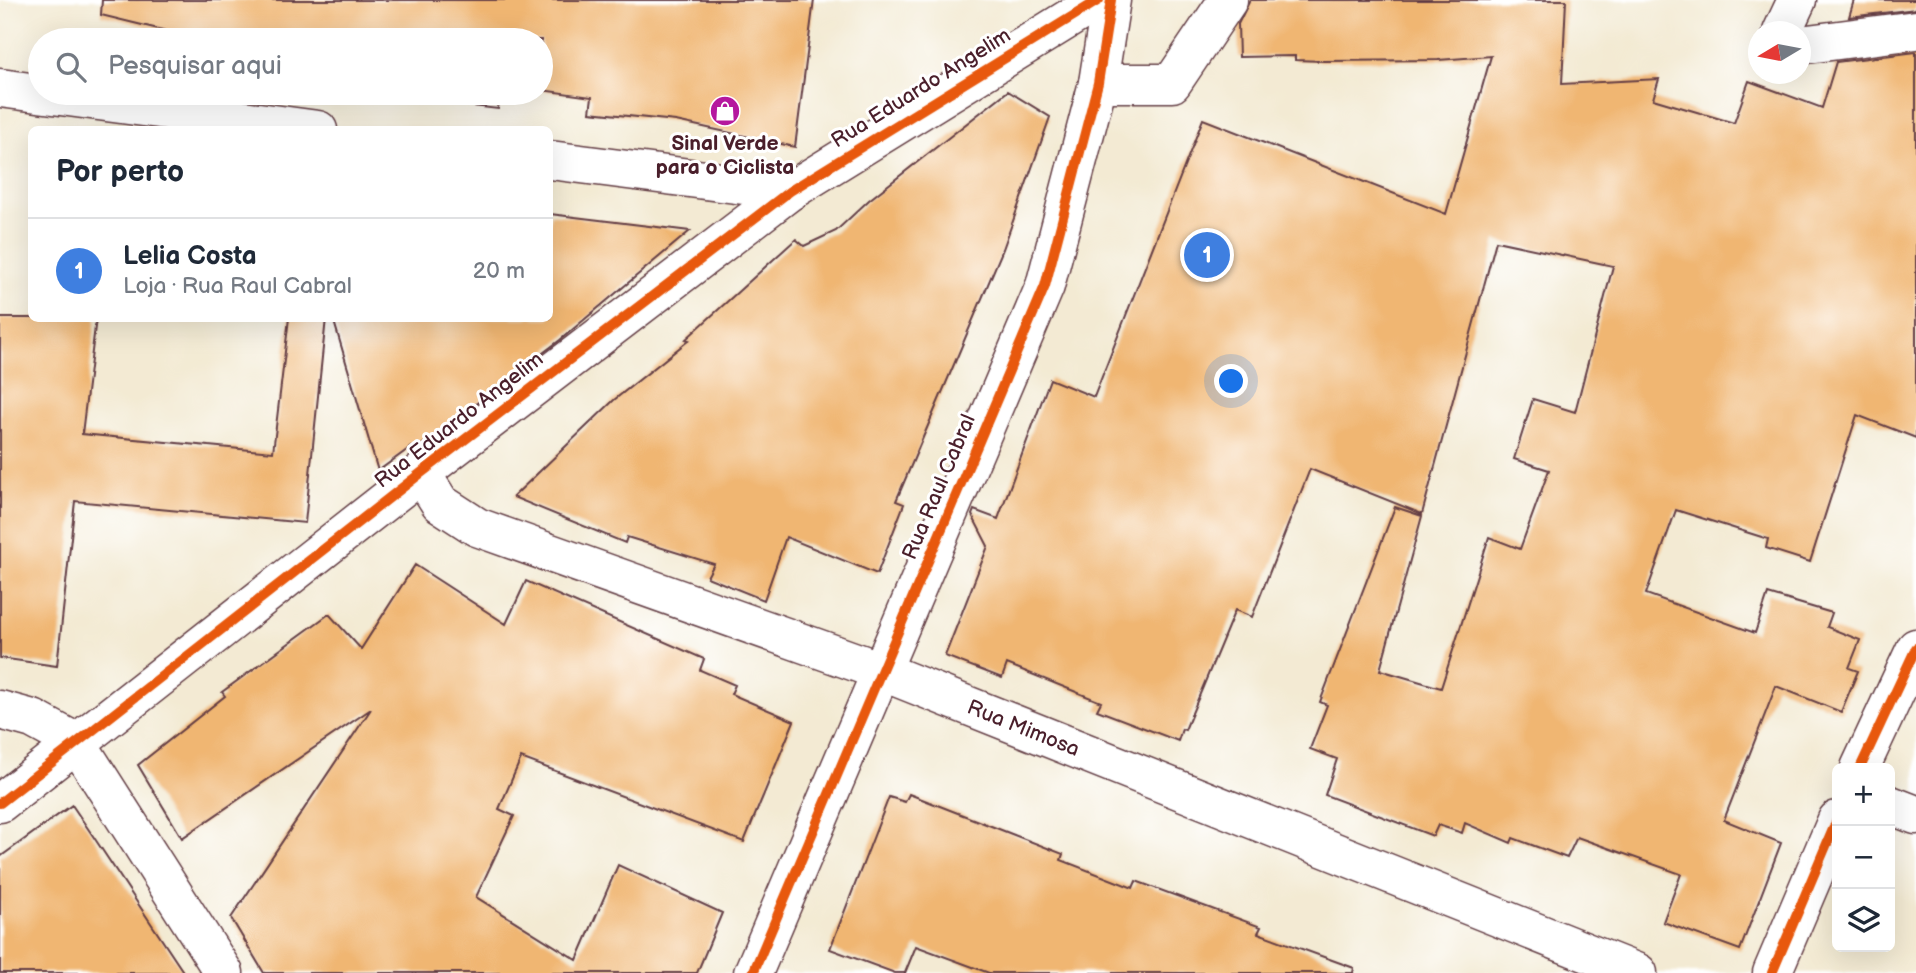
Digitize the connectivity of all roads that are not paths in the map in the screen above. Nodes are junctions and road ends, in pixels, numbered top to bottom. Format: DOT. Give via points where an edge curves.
graph roads {
  1 [pos="1099,0"];
  2 [pos="1111,0"];
  3 [pos="1228,0"];
  4 [pos="1797,0"];
  5 [pos="1787,21"];
  6 [pos="1916,30"];
  7 [pos="1811,45"];
  8 [pos="1098,83"];
  9 [pos="0,88"];
  10 [pos="28,92"];
  11 [pos="129,105"];
  12 [pos="288,126"];
  13 [pos="553,160"];
  14 [pos="790,191"];
  15 [pos="421,473"];
  16 [pos="1916,648"];
  17 [pos="881,671"];
  18 [pos="0,710"];
  19 [pos="77,743"];
  20 [pos="1862,763"];
  21 [pos="0,803"];
  22 [pos="1895,807"];
  23 [pos="1916,815"];
  24 [pos="1834,826"];
  25 [pos="224,973"];
  26 [pos="753,973"];
  27 [pos="1637,973"];
  28 [pos="1772,973"];
  1 -- 14 [label="street, Rua Eduardo Angelim"];
  2 -- 8 [label="street, Rua Raul Cabral"];
  3 -- 8 [label="street" via="1172,83"];
  4 -- 5 [label="street"];
  6 -- 7 [label="street"];
  8 -- 17 [label="street, Rua Raul Cabral" via="1045,286"];
  9 -- 10 [label="street"];
  11 -- 12 [label="street"];
  13 -- 14 [label="street"];
  14 -- 15 [label="street, Rua Eduardo Angelim"];
  15 -- 17 [label="street, Rua Mimosa" via="440,503 477,527"];
  15 -- 19 [label="street, Rua Eduardo Angelim"];
  16 -- 20 [label="street"];
  17 -- 26 [label="street, Rua Raul Cabral"];
  17 -- 27 [label="street, Rua Mimosa"];
  18 -- 19 [label="street" via="33,719"];
  19 -- 21 [label="street, Rua Eduardo Angelim"];
  19 -- 25 [label="street"];
  22 -- 23 [label="street"];
  24 -- 28 [label="street"];
}
